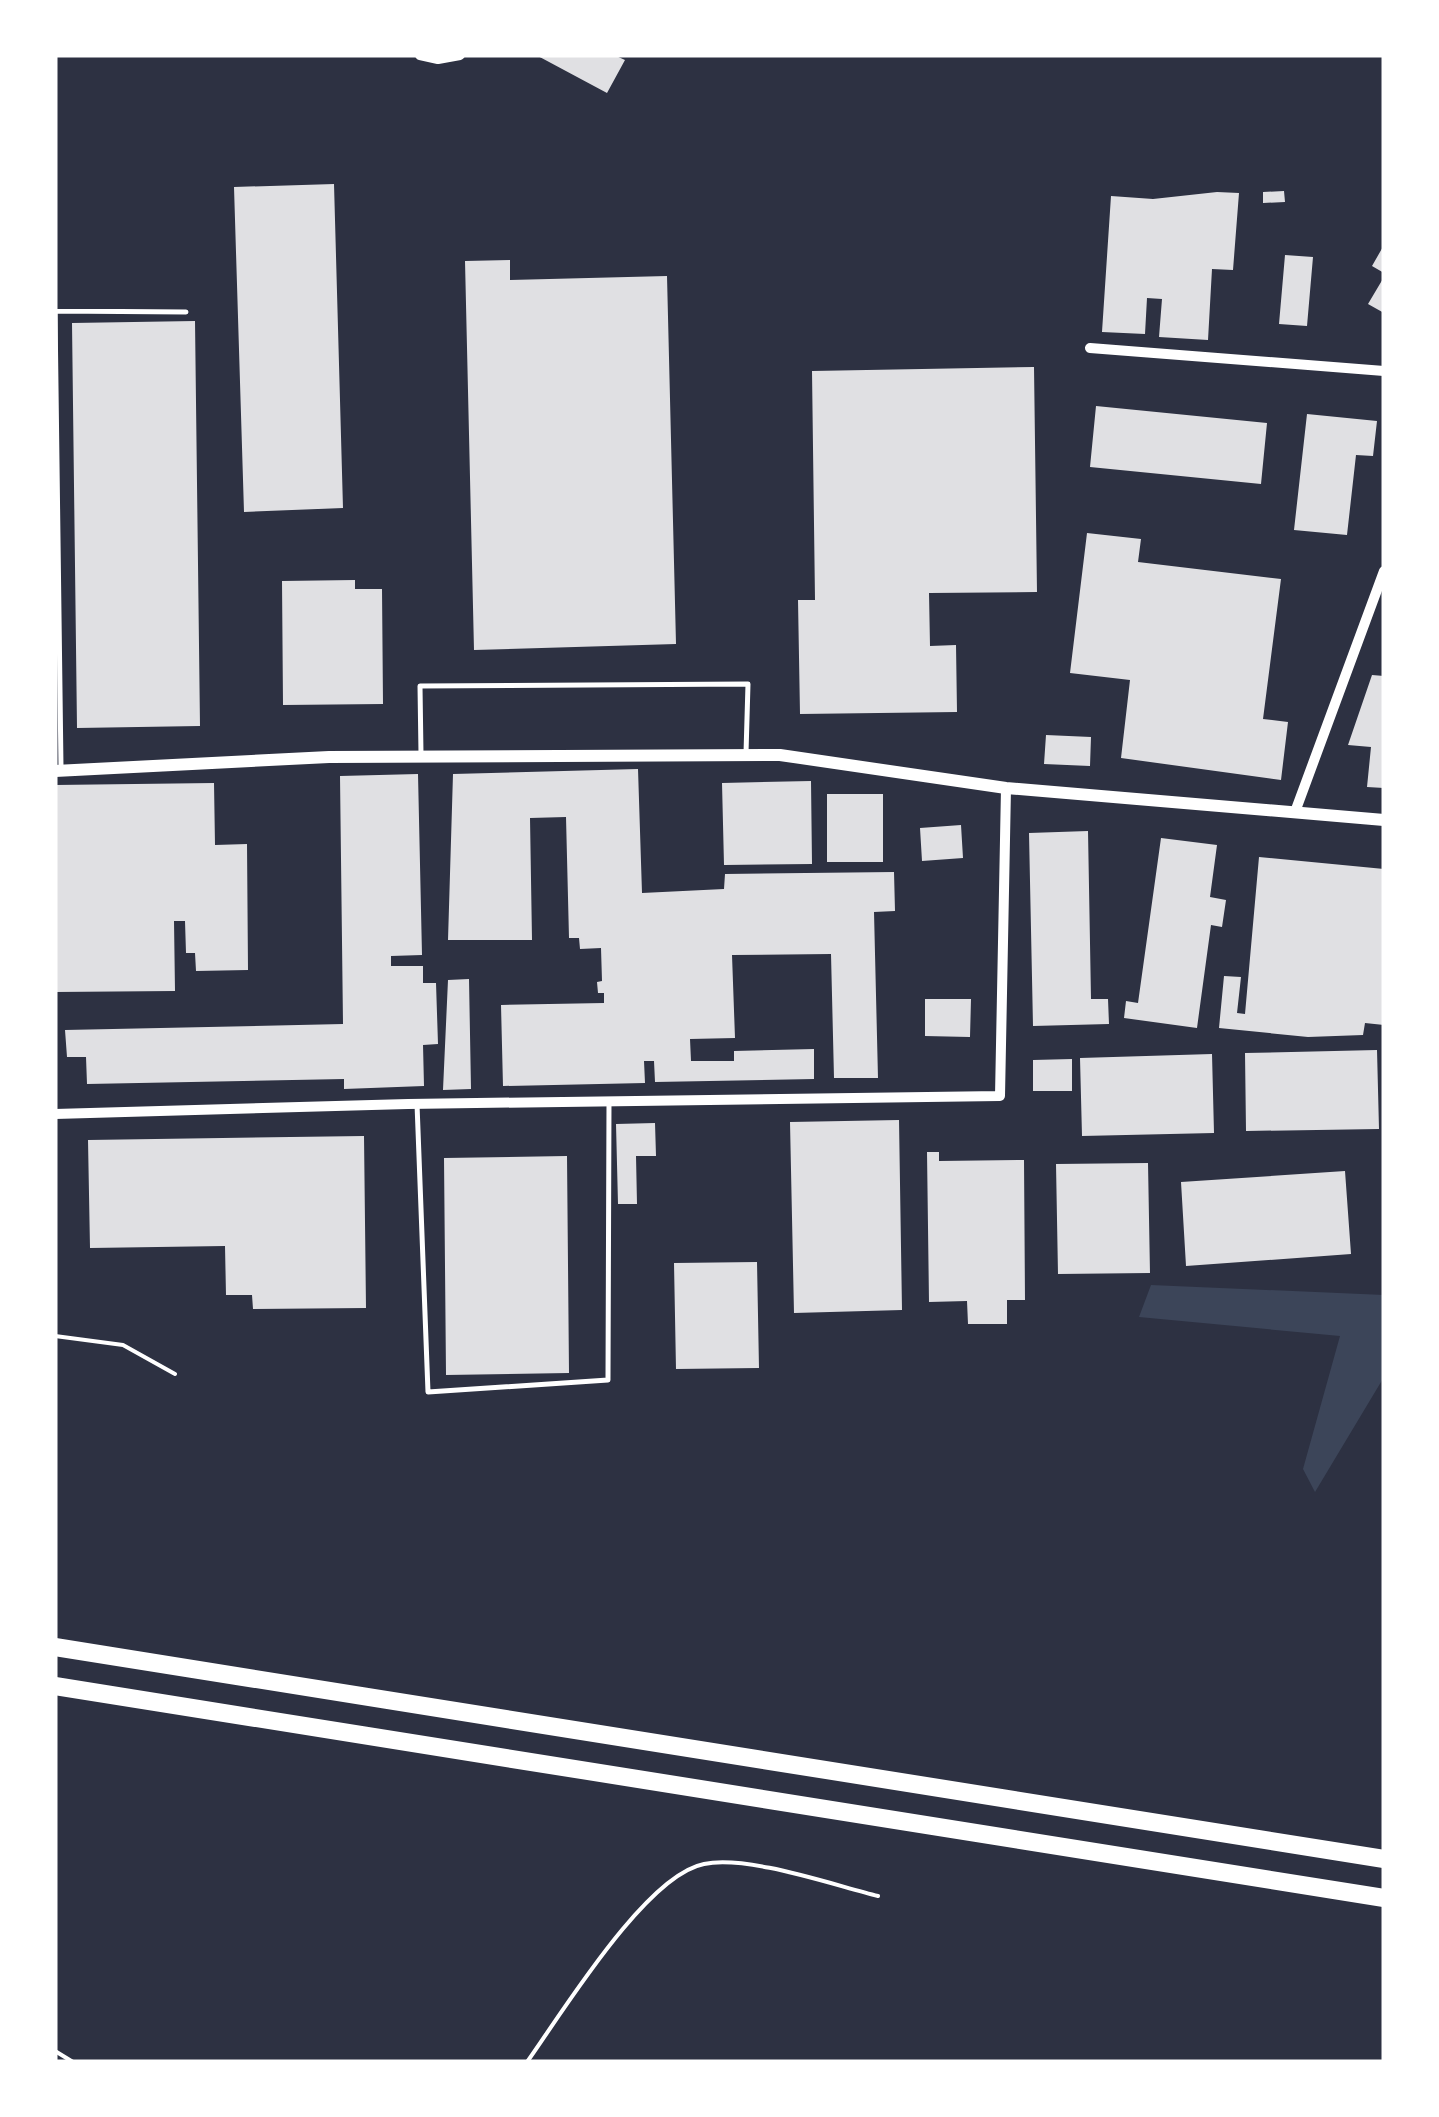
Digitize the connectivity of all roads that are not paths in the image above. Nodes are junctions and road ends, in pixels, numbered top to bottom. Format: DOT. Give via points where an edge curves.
graph roads {
  1 [pos="420,55"];
  2 [pos="460,55"];
  3 [pos="55,311"];
  4 [pos="186,312"];
  5 [pos="1090,348"];
  6 [pos="1384,371"];
  7 [pos="1384,571"];
  8 [pos="746,756"];
  9 [pos="420,757"];
  10 [pos="58,770"];
  11 [pos="1006,788"];
  12 [pos="1295,812"];
  13 [pos="1384,820"];
  14 [pos="610,1102"];
  15 [pos="413,1104"];
  16 [pos="55,1114"];
  17 [pos="55,1647"];
  18 [pos="55,1686"];
  19 [pos="1384,1859"];
  20 [pos="1384,1898"];
  1 -- 2 [label="street"];
  3 -- 4 [label="lane"];
  3 -- 10 [label="lane"];
  5 -- 6 [label="street"];
  7 -- 12 [label="street"];
  8 -- 9 [label="street"];
  8 -- 9 [label="lane" via="748,684 420,686"];
  8 -- 11 [label="street" via="780,755"];
  9 -- 10 [label="street"];
  11 -- 12 [label="street"];
  11 -- 14 [label="street" via="1000,1096"];
  12 -- 13 [label="street"];
  14 -- 15 [label="street"];
  14 -- 15 [label="lane" via="608,1380 428,1392"];
  15 -- 16 [label="street"];
  17 -- 19 [label="highway"];
  18 -- 20 [label="highway"];
}
